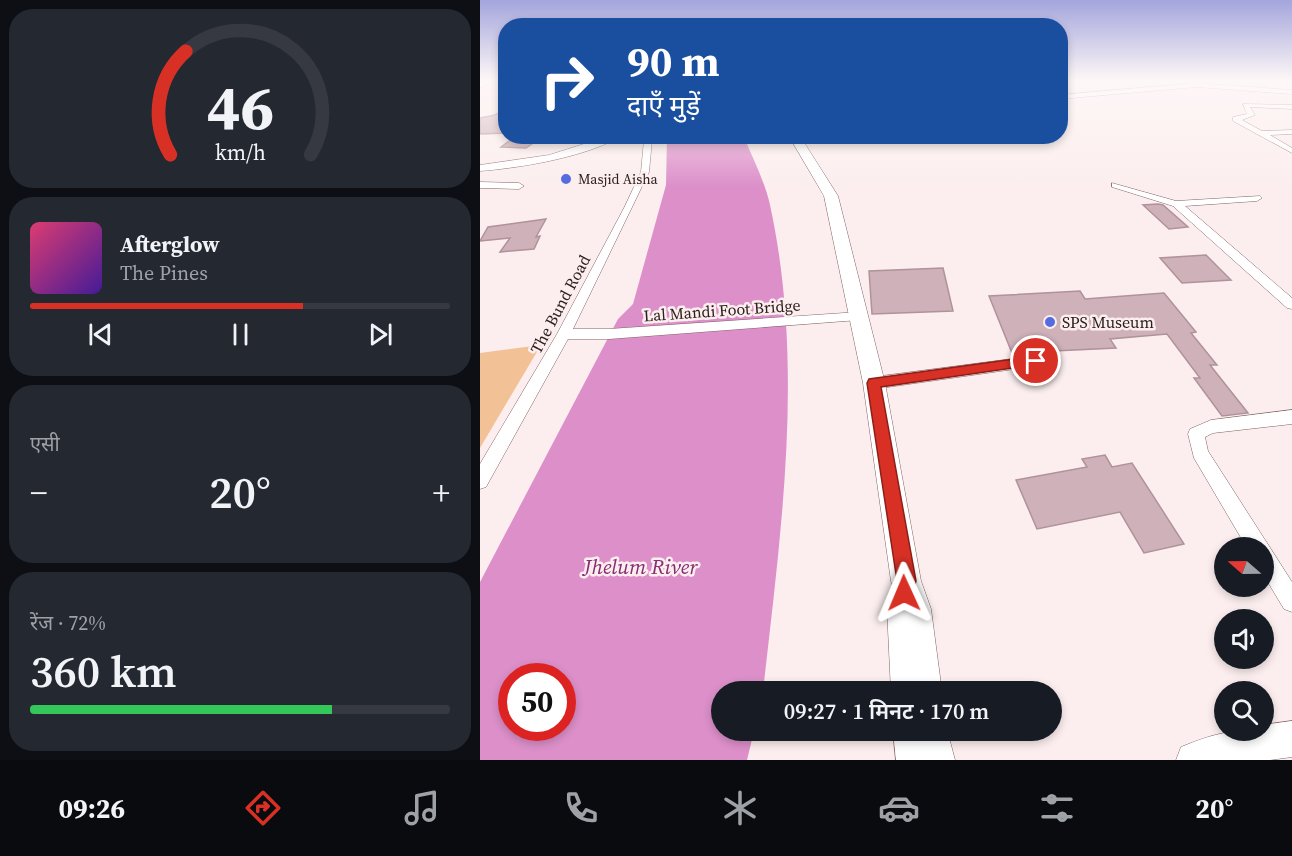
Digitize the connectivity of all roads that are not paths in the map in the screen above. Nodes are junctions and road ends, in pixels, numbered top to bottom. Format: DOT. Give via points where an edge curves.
graph roads {
  1 [pos="1246,116"];
  2 [pos="1292,132"];
  3 [pos="1261,133"];
  4 [pos="597,144"];
  5 [pos="648,144"];
  6 [pos="799,144"];
  7 [pos="1292,151"];
  8 [pos="503,166"];
  9 [pos="480,168"];
  10 [pos="480,185"];
  11 [pos="1115,185"];
  12 [pos="519,186"];
  13 [pos="1257,198"];
  14 [pos="1176,204"];
  15 [pos="1292,305"];
  16 [pos="859,316"];
  17 [pos="564,333"];
  18 [pos="1036,361"];
  19 [pos="874,383"];
  20 [pos="1292,417"];
  21 [pos="480,481"];
  22 [pos="1251,537"];
  23 [pos="1274,572"];
  24 [pos="906,581"];
  25 [pos="1292,601"];
  26 [pos="907,681"];
  27 [pos="924,681"];
  28 [pos="1292,739"];
  29 [pos="912,741"];
  30 [pos="932,741"];
  31 [pos="914,760"];
  32 [pos="937,760"];
  33 [pos="1194,760"];
  1 -- 3 [label="street" via="1236,119"];
  2 -- 3 [label="street"];
  3 -- 7 [label="street"];
  4 -- 8 [label="street"];
  5 -- 17 [label="street, The Bund Road" via="645,172"];
  6 -- 16 [label="main road" via="831,196"];
  8 -- 9 [label="street"];
  8 -- 10 [label="street"];
  10 -- 12 [label="street"];
  11 -- 14 [label="street"];
  13 -- 14 [label="street"];
  14 -- 15 [label="street"];
  16 -- 17 [label="street, Lal Mandi Foot Bridge" via="609,334"];
  16 -- 19 [label="main road"];
  17 -- 21 [label="street, The Bund Road"];
  18 -- 19 [label="street"];
  19 -- 24 [label="main road"];
  20 -- 22 [label="street" via="1211,427 1196,434 1200,453"];
  23 -- 25 [label="street"];
  24 -- 26 [label="main road" via="902,605"];
  24 -- 27 [label="main road" via="916,609"];
  28 -- 33 [label="main road" via="1233,747"];
  29 -- 31 [label="main road"];
  30 -- 32 [label="main road"];
}
